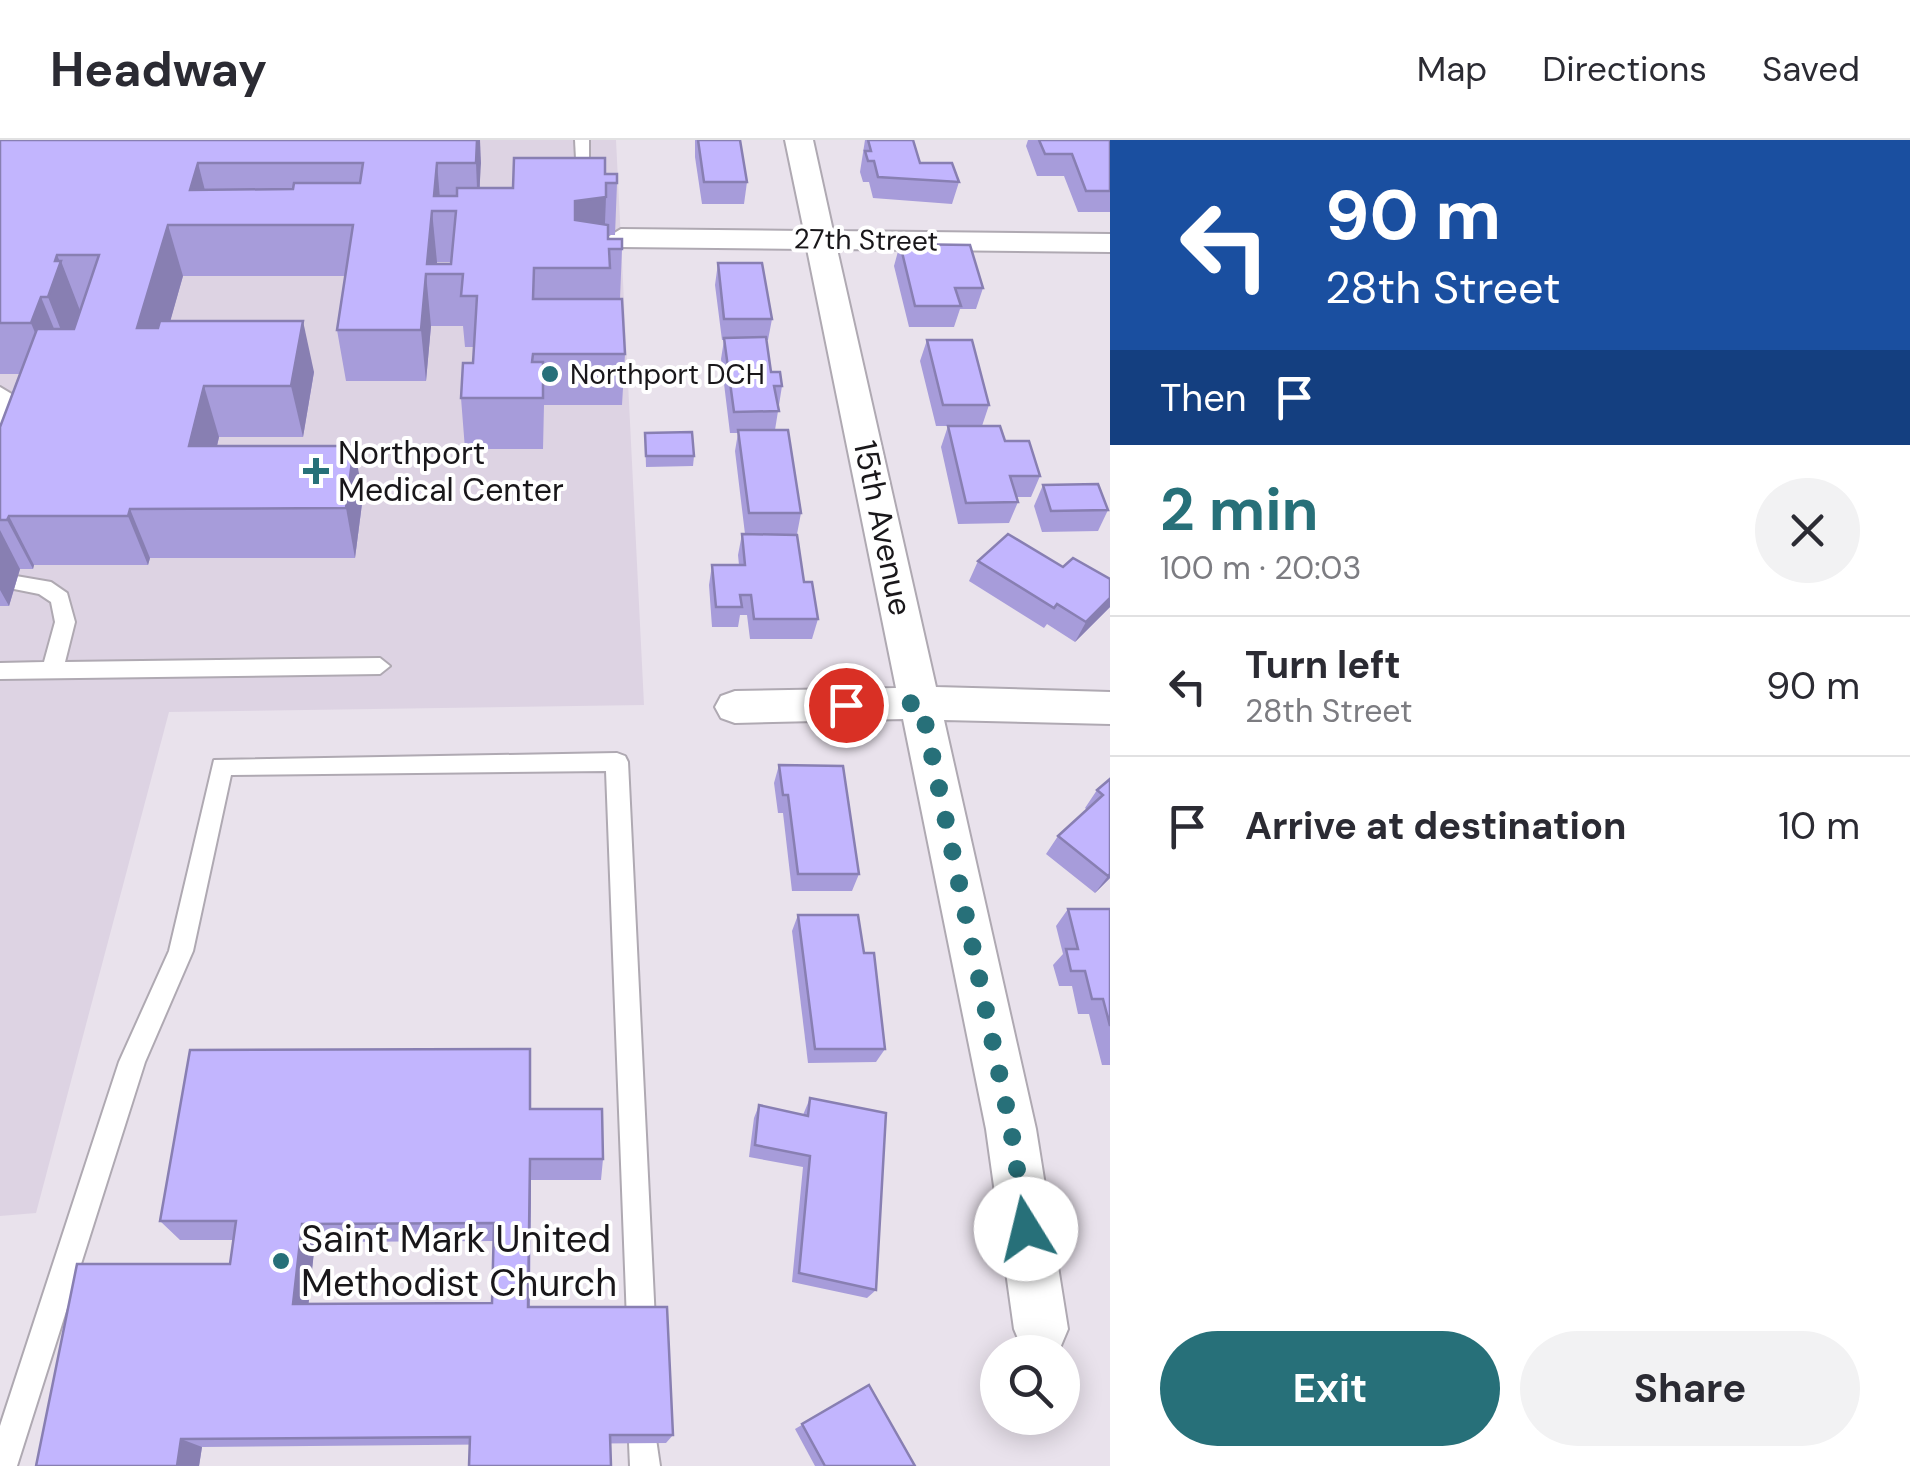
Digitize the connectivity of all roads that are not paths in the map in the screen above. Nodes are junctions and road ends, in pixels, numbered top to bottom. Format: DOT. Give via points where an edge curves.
graph roads {
  1 [pos="582,140"];
  2 [pos="799,140"];
  3 [pos="584,178"];
  4 [pos="621,238"];
  5 [pos="821,239"];
  6 [pos="1110,244"];
  7 [pos="0,393"];
  8 [pos="0,420"];
  9 [pos="16,583"];
  10 [pos="380,666"];
  11 [pos="52,670"];
  12 [pos="0,671"];
  13 [pos="921,703"];
  14 [pos="734,707"];
  15 [pos="1110,708"];
  16 [pos="641,1322"];
  17 [pos="1042,1329"];
  18 [pos="2,1466"];
  1 -- 3 [label="lane"];
  2 -- 5 [label="street, 15th Avenue"];
  4 -- 5 [label="street, 27th Street"];
  5 -- 6 [label="street, 27th Street"];
  5 -- 13 [label="street, 15th Avenue"];
  7 -- 8 [label="lane" via="6,396"];
  9 -- 11 [label="lane" via="44,587 60,598 65,622"];
  10 -- 11 [label="lane"];
  11 -- 12 [label="lane"];
  13 -- 14 [label="street"];
  13 -- 15 [label="street"];
  13 -- 17 [label="street, 15th Avenue" via="1011,1129"];
  16 -- 18 [label="lane" via="617,762 222,766 181,952 132,1062"];
}
